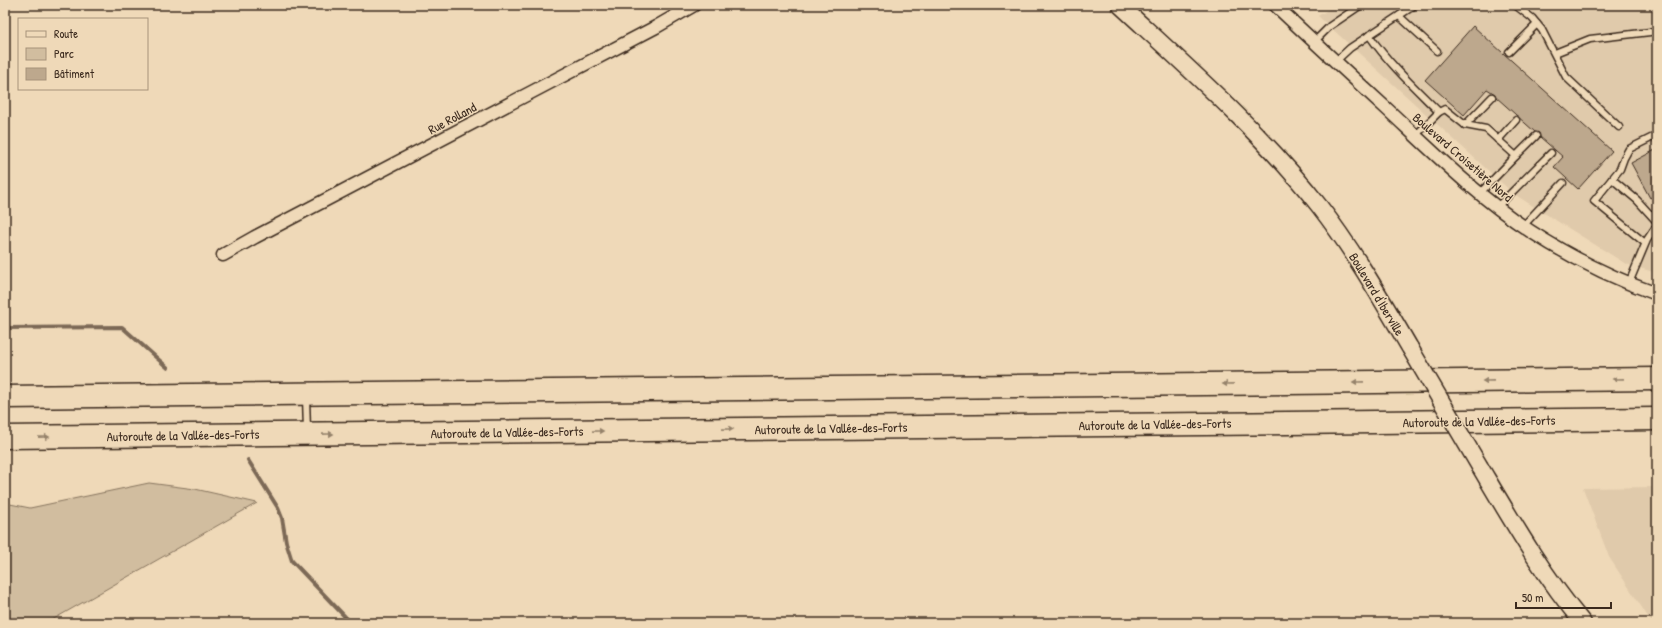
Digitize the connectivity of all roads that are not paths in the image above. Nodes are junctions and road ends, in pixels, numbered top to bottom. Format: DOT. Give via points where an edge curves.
graph roads {
  1 [pos="694,5"];
  2 [pos="1120,5"];
  3 [pos="1275,5"];
  4 [pos="1361,5"];
  5 [pos="1415,5"];
  6 [pos="1515,5"];
  7 [pos="1399,16"];
  8 [pos="1537,24"];
  9 [pos="1650,32"];
  10 [pos="1369,35"];
  11 [pos="1314,42"];
  12 [pos="1437,51"];
  13 [pos="1509,52"];
  14 [pos="1555,53"];
  15 [pos="1336,61"];
  16 [pos="1492,97"];
  17 [pos="1439,112"];
  18 [pos="1516,120"];
  19 [pos="1465,125"];
  20 [pos="1619,126"];
  21 [pos="1416,135"];
  22 [pos="1657,135"];
  23 [pos="1536,136"];
  24 [pos="1498,140"];
  25 [pos="1551,153"];
  26 [pos="1516,156"];
  27 [pos="1612,179"];
  28 [pos="1563,183"];
  29 [pos="1480,193"];
  30 [pos="1497,207"];
  31 [pos="1657,223"];
  32 [pos="1523,226"];
  33 [pos="1645,243"];
  34 [pos="223,255"];
  35 [pos="1629,284"];
  36 [pos="1657,294"];
  37 [pos="1657,379"];
  38 [pos="306,393"];
  39 [pos="5,397"];
  40 [pos="1657,419"];
  41 [pos="307,434"];
  42 [pos="5,437"];
  43 [pos="1584,623"];
  1 -- 34 [label="street, Rue Rolland"];
  2 -- 43 [label="street, Boulevard d'Iberville, bridge" via="1245,123 1308,192 1332,223 1410,348 1533,556"];
  3 -- 11 [label="street, Boulevard Croisetière Nord"];
  4 -- 11 [label="lane" via="1330,26"];
  5 -- 7 [label="lane"];
  6 -- 8 [label="lane"];
  7 -- 10 [label="lane"];
  7 -- 12 [label="lane"];
  8 -- 13 [label="lane"];
  8 -- 14 [label="lane"];
  9 -- 14 [label="lane" via="1590,39"];
  10 -- 15 [label="lane"];
  10 -- 17 [label="lane" via="1409,82"];
  11 -- 15 [label="street, Boulevard Croisetière Nord"];
  14 -- 20 [label="lane" via="1566,77"];
  15 -- 21 [label="street, Boulevard Croisetière Nord"];
  16 -- 19 [label="lane"];
  17 -- 19 [label="lane" via="1448,110"];
  17 -- 21 [label="lane"];
  18 -- 24 [label="lane"];
  19 -- 24 [label="lane" via="1486,129"];
  21 -- 29 [label="street, Boulevard Croisetière Nord"];
  22 -- 27 [label="lane" via="1629,149 1620,169"];
  23 -- 26 [label="lane"];
  24 -- 26 [label="lane"];
  25 -- 30 [label="lane"];
  26 -- 29 [label="lane"];
  27 -- 31 [label="lane" via="1637,200"];
  27 -- 33 [label="lane" via="1594,201"];
  28 -- 32 [label="lane"];
  29 -- 30 [label="street, Boulevard Croisetière Nord"];
  30 -- 32 [label="street, Boulevard Croisetière Nord"];
  31 -- 33 [label="lane"];
  32 -- 35 [label="street, Boulevard Croisetière Nord" via="1570,256"];
  33 -- 35 [label="lane"];
  35 -- 36 [label="street, Boulevard Croisetière Nord"];
  37 -- 38 [label="highway, one-way"];
  38 -- 39 [label="highway"];
  38 -- 41 [label="lane"];
  41 -- 40 [label="highway, Autoroute de la Vallée-des-Forts, one-way"];
  42 -- 41 [label="highway, Autoroute de la Vallée-des-Forts, one-way"];
}
